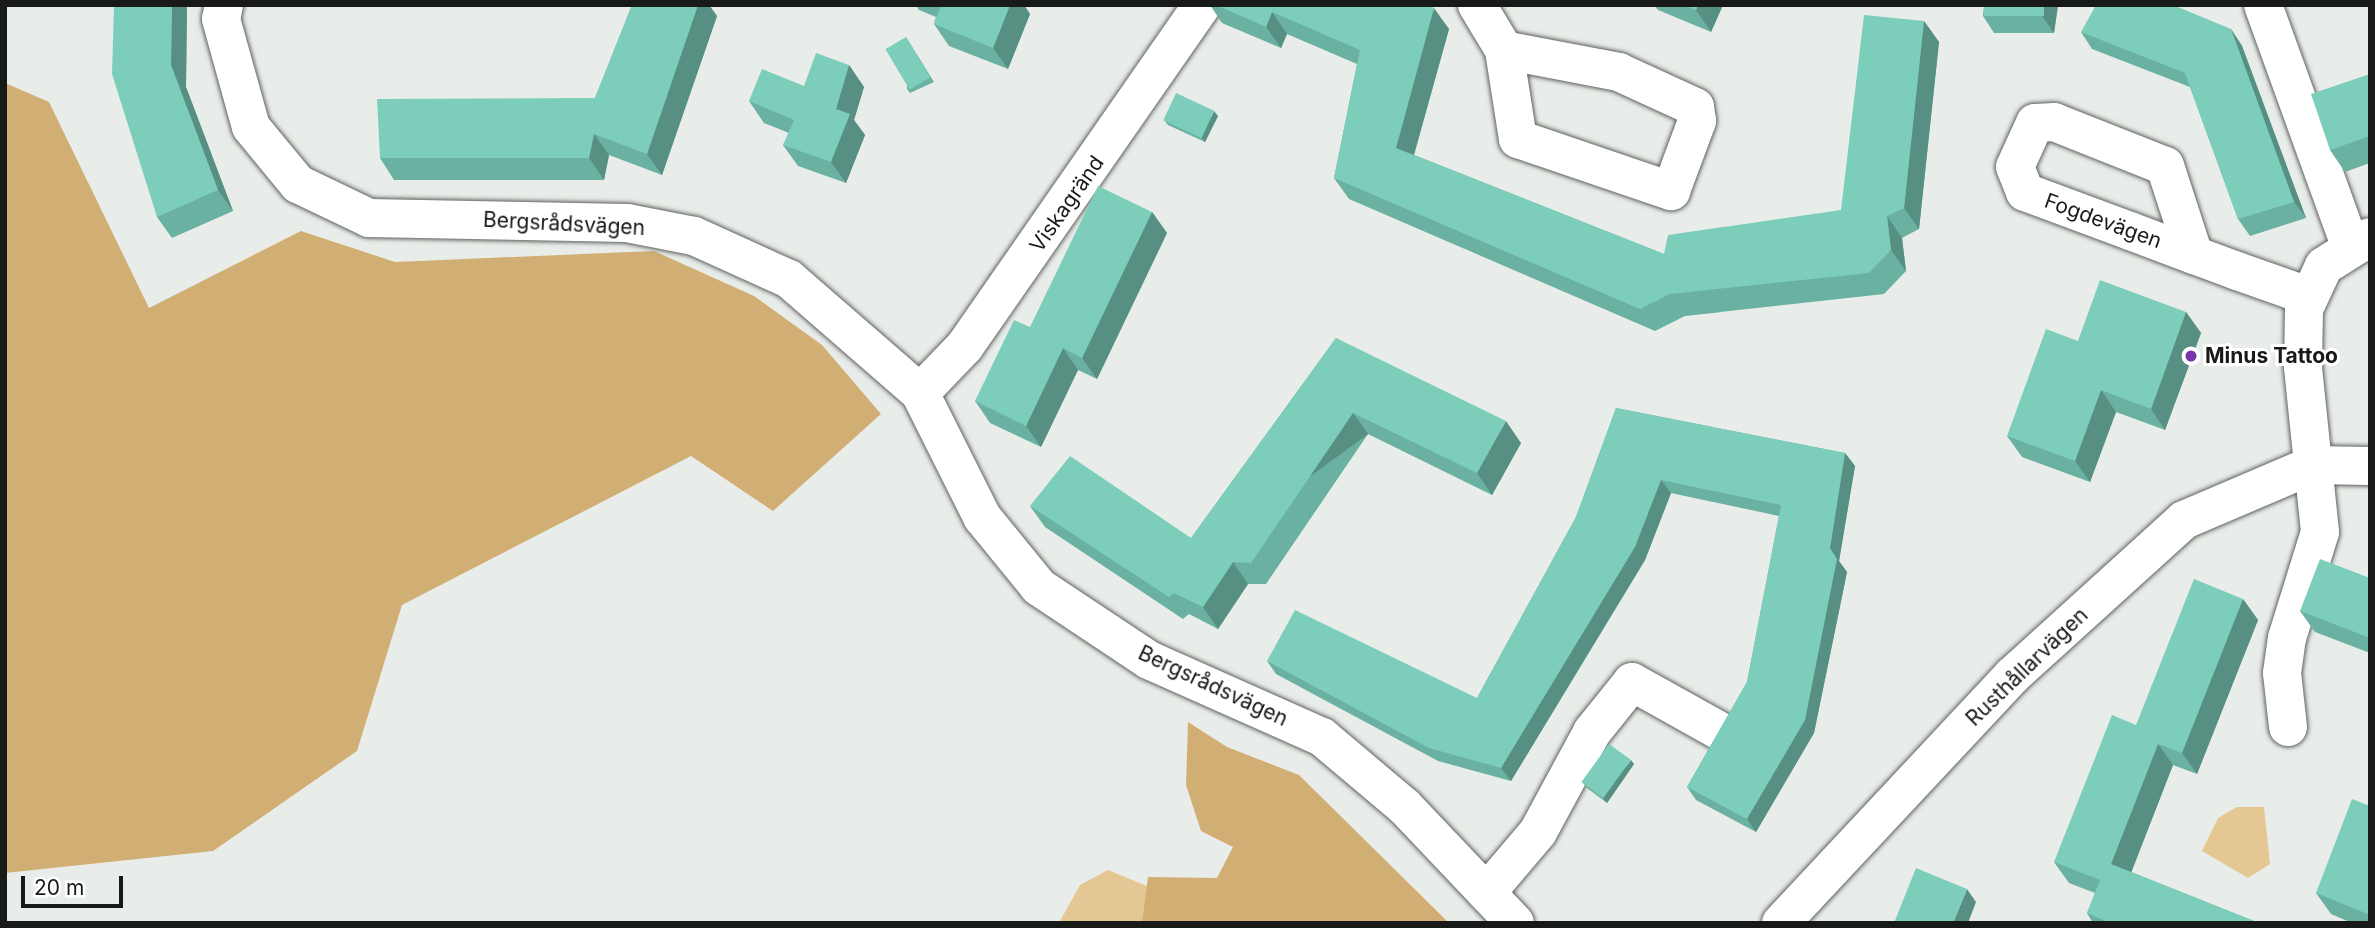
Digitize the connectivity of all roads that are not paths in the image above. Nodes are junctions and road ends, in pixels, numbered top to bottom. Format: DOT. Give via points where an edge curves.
graph roads {
  1 [pos="224,5"];
  2 [pos="1202,5"];
  3 [pos="1477,5"];
  4 [pos="2263,5"];
  5 [pos="1504,50"];
  6 [pos="2360,243"];
  7 [pos="2194,255"];
  8 [pos="2308,296"];
  9 [pos="920,393"];
  10 [pos="2313,465"];
  11 [pos="2370,466"];
  12 [pos="2288,727"];
  13 [pos="1725,734"];
  14 [pos="1488,891"];
  15 [pos="1515,923"];
  16 [pos="1781,923"];
  1 -- 9 [label="street, Bergsrådsvägen" via="222,19 251,127 298,184 369,218 627,223 694,236 789,279"];
  2 -- 9 [label="street, Viskagränd" via="965,346"];
  3 -- 5 [label="street"];
  4 -- 6 [label="street"];
  5 -- 5 [label="street" via="1619,72 1695,107 1697,121 1671,191 1518,139"];
  6 -- 8 [label="street" via="2324,266"];
  7 -- 7 [label="street, Fogdevägen" via="2025,192 2015,167 2035,123 2054,122 2165,166"];
  7 -- 8 [label="street, Fogdevägen"];
  8 -- 10 [label="street" via="2302,367"];
  9 -- 14 [label="street, Bergsrådsvägen" via="982,517 1039,587 1149,660 1322,737 1378,782"];
  10 -- 11 [label="street, Rusthållarvägen"];
  10 -- 12 [label="street" via="2320,532 2287,638 2282,673"];
  10 -- 16 [label="street, Rusthållarvägen" via="2184,520 2012,676"];
  13 -- 14 [label="street" via="1632,682 1592,732 1538,832"];
  14 -- 15 [label="street, Bergsrådsvägen"];
}
